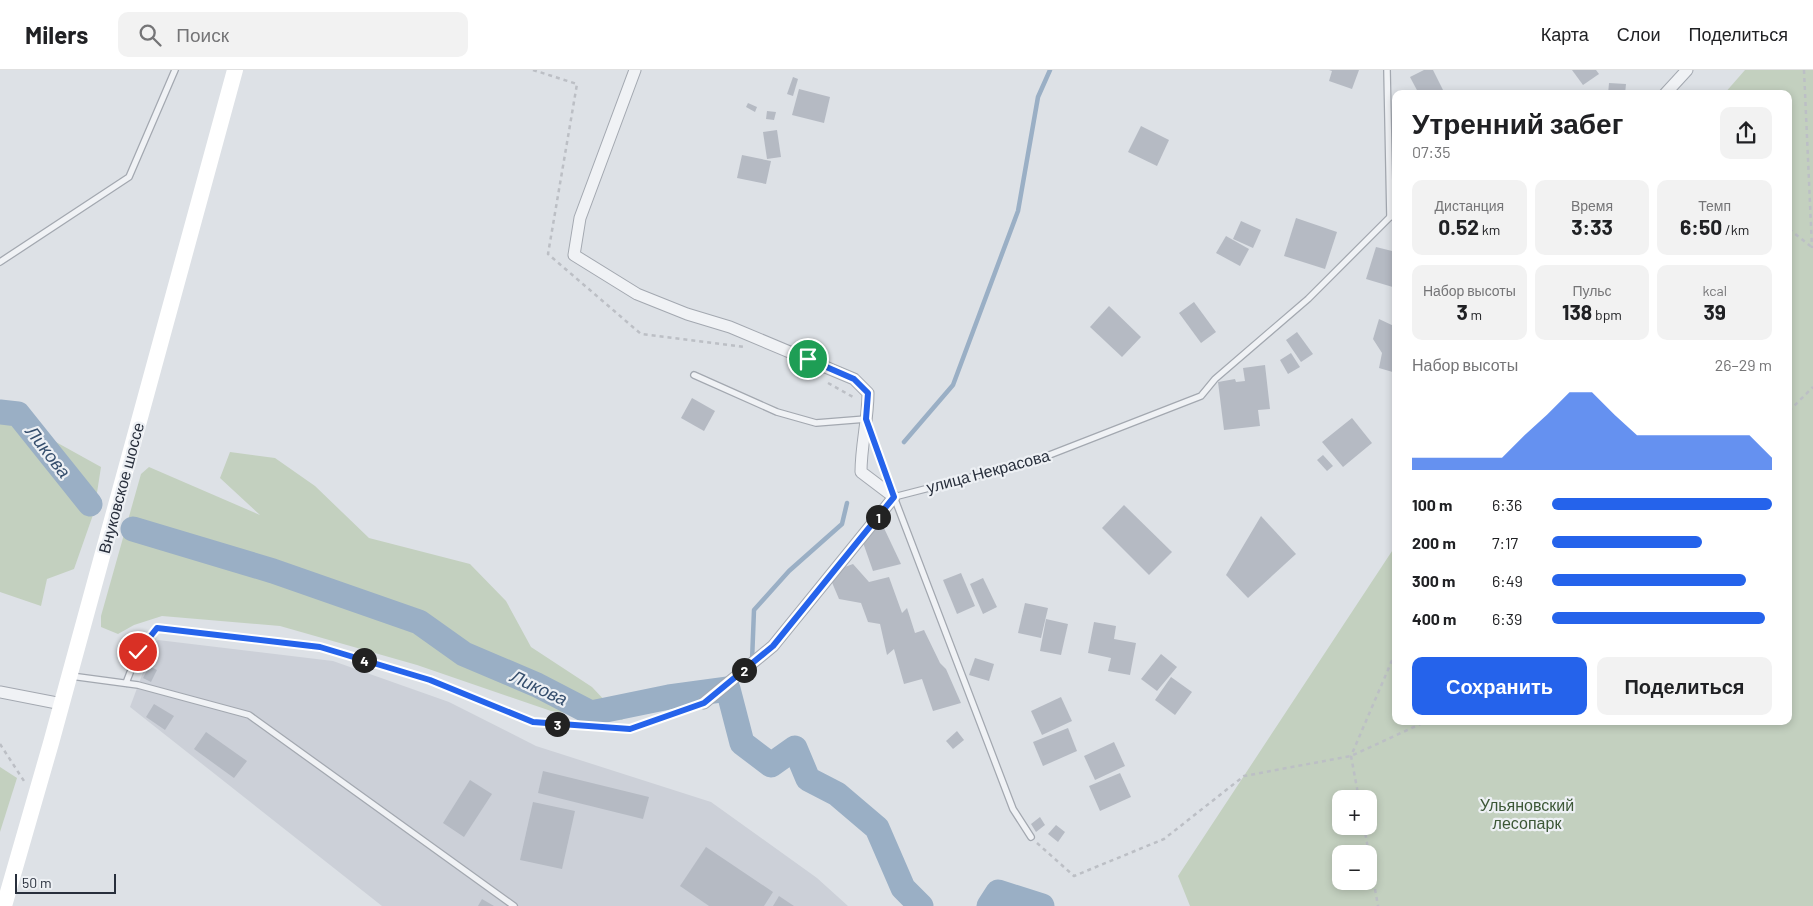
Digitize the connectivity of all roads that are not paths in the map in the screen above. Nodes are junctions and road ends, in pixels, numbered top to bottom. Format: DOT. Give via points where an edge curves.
graph roads {
  1 [pos="175,70"];
  2 [pos="235,70"];
  3 [pos="635,70"];
  4 [pos="1387,70"];
  5 [pos="1687,70"];
  6 [pos="1669,90"];
  7 [pos="1390,217"];
  8 [pos="0,262"];
  9 [pos="694,375"];
  10 [pos="866,419"];
  11 [pos="894,497"];
  12 [pos="69,676"];
  13 [pos="126,683"];
  14 [pos="0,692"];
  15 [pos="704,703"];
  16 [pos="62,704"];
  17 [pos="1031,837"];
  18 [pos="4,906"];
  19 [pos="514,906"];
  1 -- 8 [label="lane" via="129,177"];
  2 -- 12 [label="main road, Внуковское шоссе"];
  3 -- 10 [label="street" via="580,218 574,255 637,294 730,327 854,379 868,393"];
  4 -- 7 [label="lane"];
  5 -- 6 [label="street"];
  7 -- 11 [label="lane, улица Некрасова" via="1308,299 1215,379 1201,396 1034,461"];
  9 -- 10 [label="lane" via="777,412 816,423"];
  10 -- 11 [label="street" via="861,472"];
  11 -- 15 [label="street" via="773,646"];
  11 -- 17 [label="lane" via="1013,808"];
  12 -- 13 [label="lane"];
  12 -- 16 [label="main road, Внуковское шоссе"];
  13 -- 15 [label="lane" via="138,652 157,628 320,647 430,680 533,722 630,729"];
  13 -- 19 [label="lane" via="250,715"];
  14 -- 16 [label="street"];
  16 -- 18 [label="main road, Внуковское шоссе"];
}
